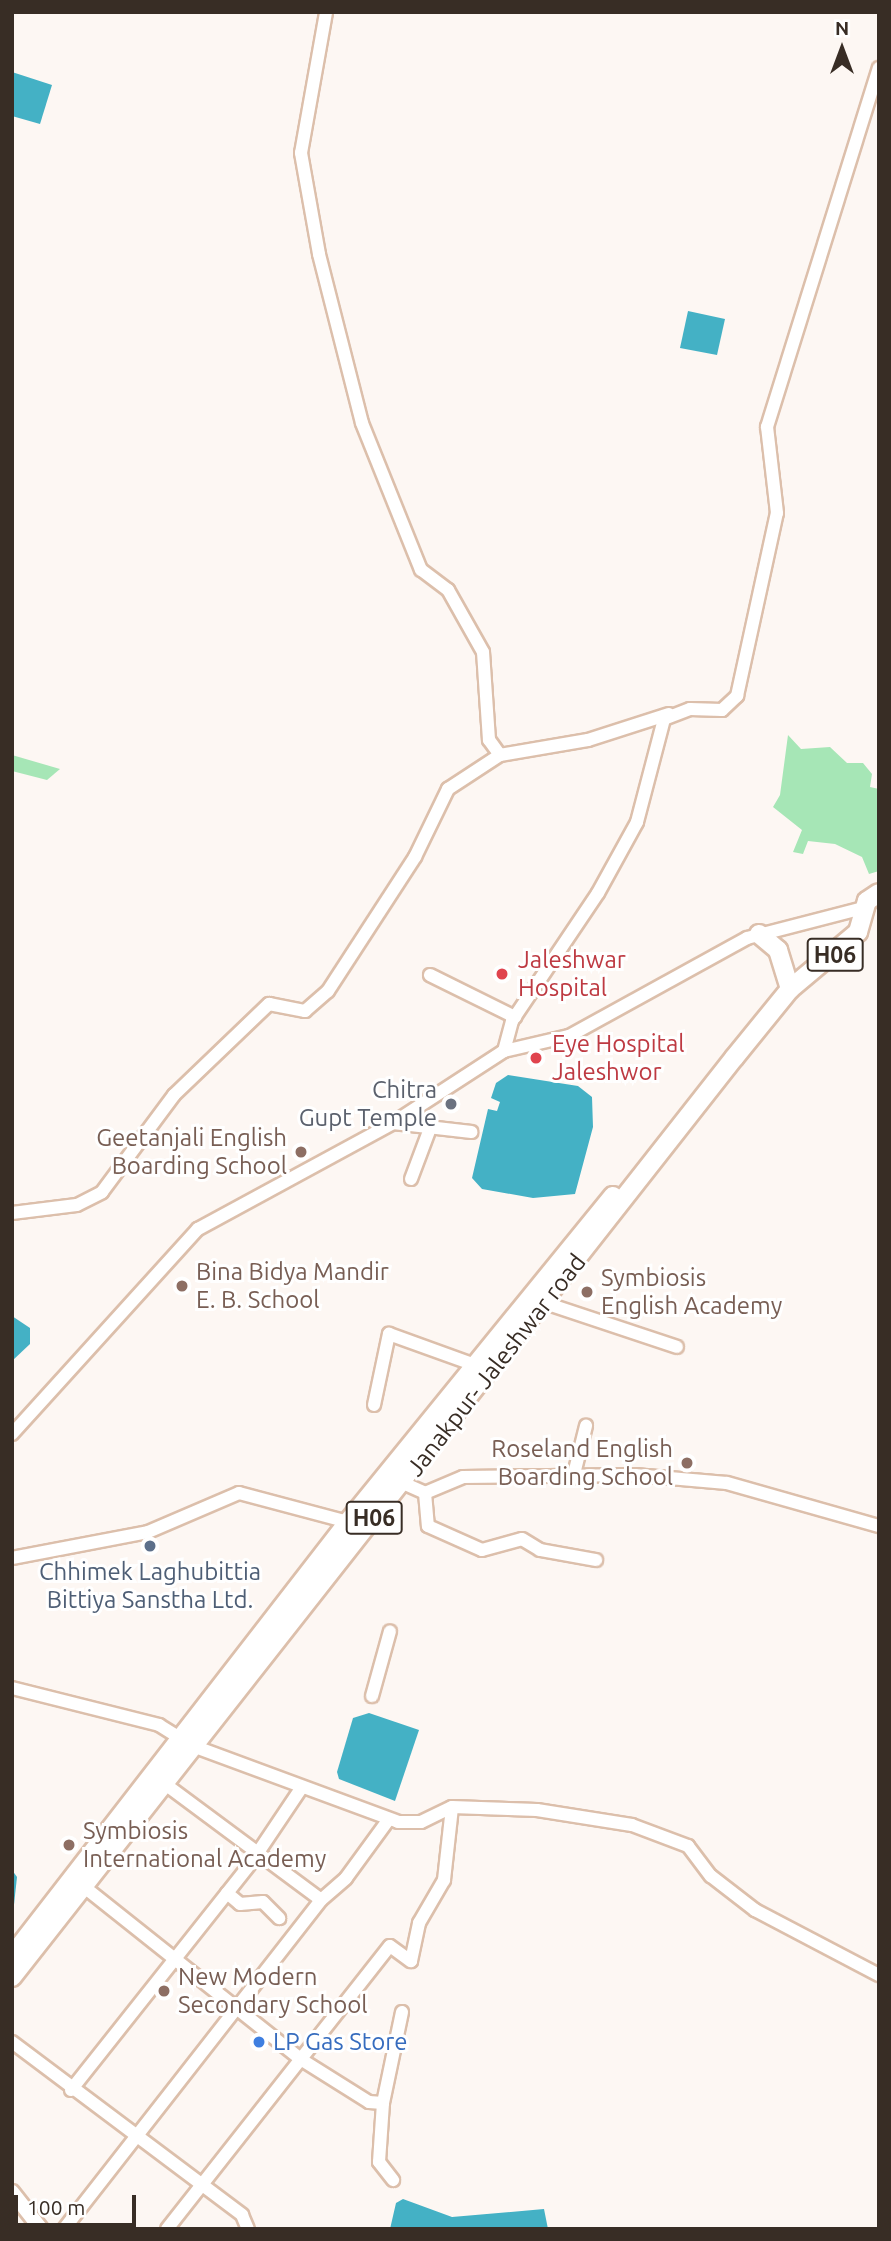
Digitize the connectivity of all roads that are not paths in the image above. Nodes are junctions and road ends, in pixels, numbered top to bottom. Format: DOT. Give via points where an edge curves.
graph roads {
  1 [pos="326,12"];
  2 [pos="879,68"];
  3 [pos="669,714"];
  4 [pos="500,755"];
  5 [pos="879,893"];
  6 [pos="863,908"];
  7 [pos="759,934"];
  8 [pos="430,975"];
  9 [pos="790,989"];
  10 [pos="515,1017"];
  11 [pos="504,1051"];
  12 [pos="734,1058"];
  13 [pos="393,1123"];
  14 [pos="429,1131"];
  15 [pos="471,1132"];
  16 [pos="411,1179"];
  17 [pos="12,1213"];
  18 [pos="545,1303"];
  19 [pos="677,1347"];
  20 [pos="475,1366"];
  21 [pos="374,1405"];
  22 [pos="586,1426"];
  23 [pos="12,1434"];
  24 [pos="573,1478"];
  25 [pos="403,1483"];
  26 [pos="425,1493"];
  27 [pos="348,1522"];
  28 [pos="879,1526"];
  29 [pos="12,1558"];
  30 [pos="596,1560"];
  31 [pos="390,1631"];
  32 [pos="12,1688"];
  33 [pos="372,1696"];
  34 [pos="187,1742"];
  35 [pos="165,1784"];
  36 [pos="302,1787"];
  37 [pos="452,1807"];
  38 [pos="389,1818"];
  39 [pos="258,1854"];
  40 [pos="83,1886"];
  41 [pos="227,1893"];
  42 [pos="321,1900"];
  43 [pos="279,1918"];
  44 [pos="12,1956"];
  45 [pos="173,1957"];
  46 [pos="879,1975"];
  47 [pos="12,1977"];
  48 [pos="237,2006"];
  49 [pos="402,2012"];
  50 [pos="12,2042"];
  51 [pos="302,2060"];
  52 [pos="71,2090"];
  53 [pos="383,2103"];
  54 [pos="132,2137"];
  55 [pos="393,2180"];
  56 [pos="197,2186"];
  57 [pos="12,2192"];
  58 [pos="41,2229"];
  59 [pos="64,2229"];
  60 [pos="167,2229"];
  61 [pos="248,2229"];
  1 -- 4 [label="street" via="301,153 319,254 362,423 421,570 447,590 483,652 489,740"];
  2 -- 3 [label="street" via="766,427 777,513 737,696 722,710"];
  3 -- 4 [label="street" via="588,740"];
  3 -- 10 [label="street" via="636,822 581,920"];
  4 -- 17 [label="street" via="448,789 415,857 328,991 305,1011 269,1004 174,1095 102,1192 77,1205"];
  5 -- 6 [label="highway, Janakpur- Jaleshwar road / H06"];
  6 -- 7 [label="street"];
  6 -- 9 [label="highway, Janakpur- Jaleshwar road / H06" via="858,932"];
  7 -- 9 [label="highway" via="778,950"];
  7 -- 11 [label="street" via="706,956 569,1036"];
  8 -- 10 [label="street"];
  9 -- 12 [label="highway, Janakpur- Jaleshwar road / H06"];
  10 -- 11 [label="street"];
  11 -- 13 [label="street"];
  12 -- 18 [label="highway, Janakpur- Jaleshwar road / H06"];
  12 -- 20 [label="highway, H06" via="717,1067"];
  13 -- 14 [label="street"];
  13 -- 23 [label="street" via="198,1229"];
  14 -- 15 [label="street"];
  14 -- 16 [label="street"];
  18 -- 19 [label="street"];
  18 -- 25 [label="highway, Janakpur- Jaleshwar road / H06"];
  20 -- 21 [label="street" via="389,1334"];
  20 -- 27 [label="highway, H06"];
  22 -- 24 [label="street"];
  24 -- 26 [label="street" via="463,1477"];
  24 -- 28 [label="street" via="635,1475 727,1483"];
  25 -- 26 [label="street"];
  25 -- 34 [label="highway, Janakpur- Jaleshwar road / H06"];
  26 -- 30 [label="street" via="428,1526 482,1550 522,1539 540,1550"];
  27 -- 29 [label="street" via="239,1493 148,1532"];
  27 -- 34 [label="highway, H06"];
  31 -- 33 [label="street"];
  32 -- 34 [label="street" via="159,1725"];
  34 -- 35 [label="highway, Janakpur- Jaleshwar road / H06"];
  34 -- 36 [label="street"];
  34 -- 44 [label="highway, H06"];
  35 -- 39 [label="street"];
  35 -- 40 [label="highway, Janakpur- Jaleshwar road / H06"];
  36 -- 38 [label="street"];
  36 -- 39 [label="street"];
  37 -- 38 [label="street" via="421,1822"];
  37 -- 46 [label="street" via="537,1810 632,1825 688,1846 711,1876 755,1910"];
  37 -- 51 [label="street" via="444,1880 419,1923 411,1961 390,1946"];
  38 -- 42 [label="street" via="346,1878"];
  39 -- 41 [label="street"];
  39 -- 42 [label="street"];
  40 -- 45 [label="street"];
  40 -- 47 [label="highway, Janakpur- Jaleshwar road / H06"];
  41 -- 43 [label="street" via="240,1903 263,1902"];
  41 -- 45 [label="street"];
  42 -- 48 [label="street"];
  45 -- 48 [label="street"];
  45 -- 52 [label="street"];
  48 -- 51 [label="street"];
  48 -- 54 [label="street"];
  49 -- 53 [label="street"];
  50 -- 52 [label="street"];
  51 -- 53 [label="street" via="369,2102"];
  51 -- 56 [label="street"];
  52 -- 54 [label="street"];
  53 -- 55 [label="street" via="379,2162"];
  54 -- 56 [label="street"];
  54 -- 59 [label="street"];
  56 -- 60 [label="street"];
  56 -- 61 [label="street" via="242,2215"];
  57 -- 58 [label="main road"];
}
